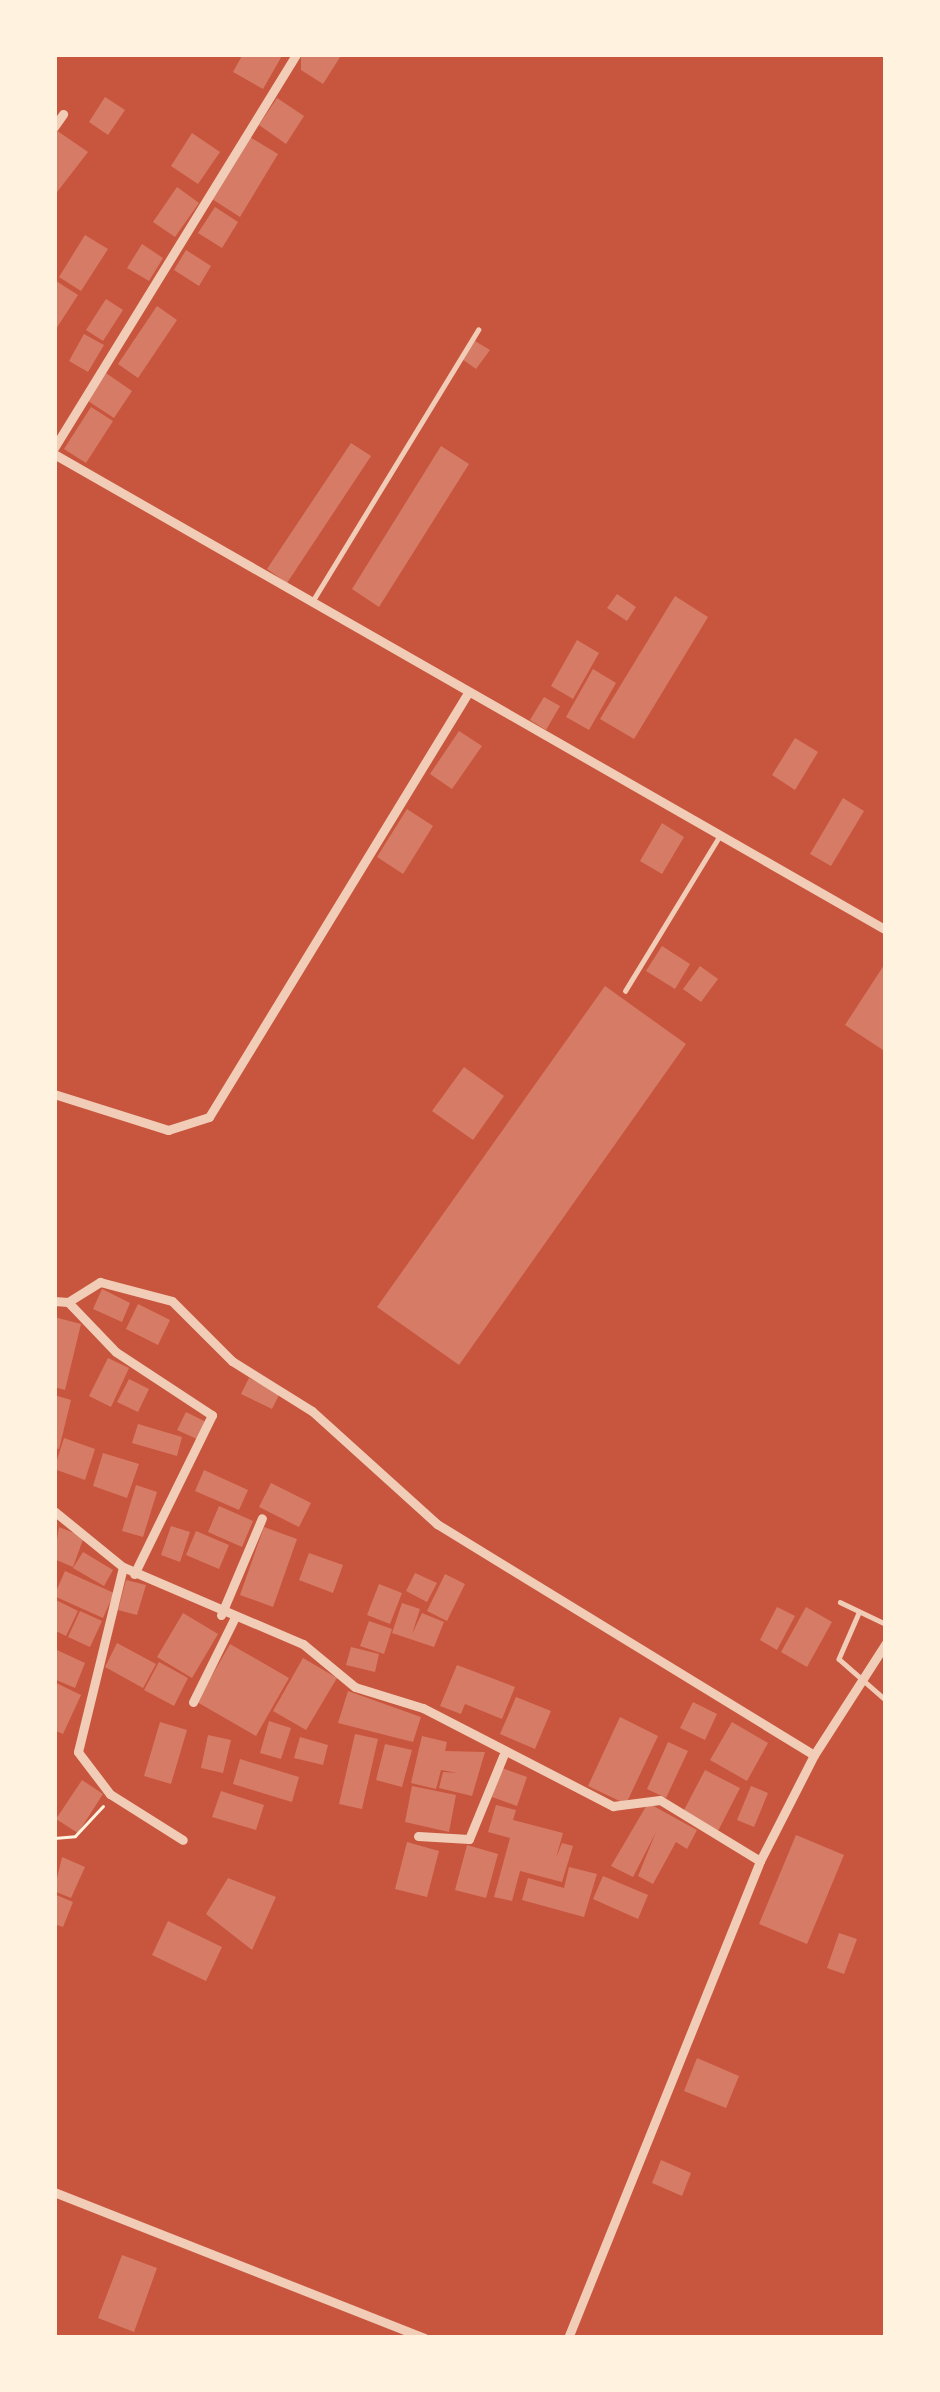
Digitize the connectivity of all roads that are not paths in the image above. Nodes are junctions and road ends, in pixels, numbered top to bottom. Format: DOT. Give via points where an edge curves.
graph roads {
  1 [pos="296,54"];
  2 [pos="63,113"];
  3 [pos="54,127"];
  4 [pos="478,330"];
  5 [pos="54,451"];
  6 [pos="312,602"];
  7 [pos="468,693"];
  8 [pos="723,832"];
  9 [pos="886,930"];
  10 [pos="625,991"];
  11 [pos="54,1094"];
  12 [pos="54,1301"];
  13 [pos="68,1302"];
  14 [pos="54,1511"];
  15 [pos="262,1518"];
  16 [pos="123,1567"];
  17 [pos="134,1574"];
  18 [pos="840,1602"];
  19 [pos="859,1613"];
  20 [pos="221,1615"];
  21 [pos="234,1619"];
  22 [pos="886,1624"];
  23 [pos="886,1643"];
  24 [pos="860,1684"];
  25 [pos="886,1700"];
  26 [pos="193,1702"];
  27 [pos="814,1755"];
  28 [pos="503,1756"];
  29 [pos="418,1836"];
  30 [pos="183,1840"];
  31 [pos="760,1862"];
  32 [pos="54,2192"];
  33 [pos="424,2338"];
  34 [pos="568,2338"];
  1 -- 5 [label="street"];
  2 -- 3 [label="street"];
  4 -- 6 [label="lane"];
  5 -- 6 [label="street"];
  6 -- 7 [label="street"];
  7 -- 8 [label="street"];
  7 -- 11 [label="street" via="209,1117 167,1130"];
  8 -- 9 [label="street"];
  8 -- 10 [label="lane"];
  12 -- 13 [label="street"];
  13 -- 17 [label="street" via="130,1363 212,1415"];
  13 -- 27 [label="street" via="100,1282 172,1301 232,1361 312,1411 437,1525"];
  14 -- 16 [label="street"];
  15 -- 20 [label="street"];
  16 -- 17 [label="street"];
  16 -- 30 [label="street" via="77,1735 81,1763 110,1794"];
  17 -- 20 [label="street"];
  18 -- 19 [label="lane"];
  19 -- 22 [label="lane"];
  19 -- 24 [label="lane" via="839,1659"];
  20 -- 21 [label="street"];
  21 -- 26 [label="street"];
  21 -- 28 [label="street" via="303,1644 355,1688 423,1708"];
  23 -- 24 [label="street"];
  24 -- 25 [label="lane"];
  24 -- 27 [label="street"];
  27 -- 31 [label="street"];
  28 -- 29 [label="street" via="469,1839"];
  28 -- 31 [label="street" via="613,1806 660,1800"];
  31 -- 34 [label="street"];
  32 -- 33 [label="street"];
}
